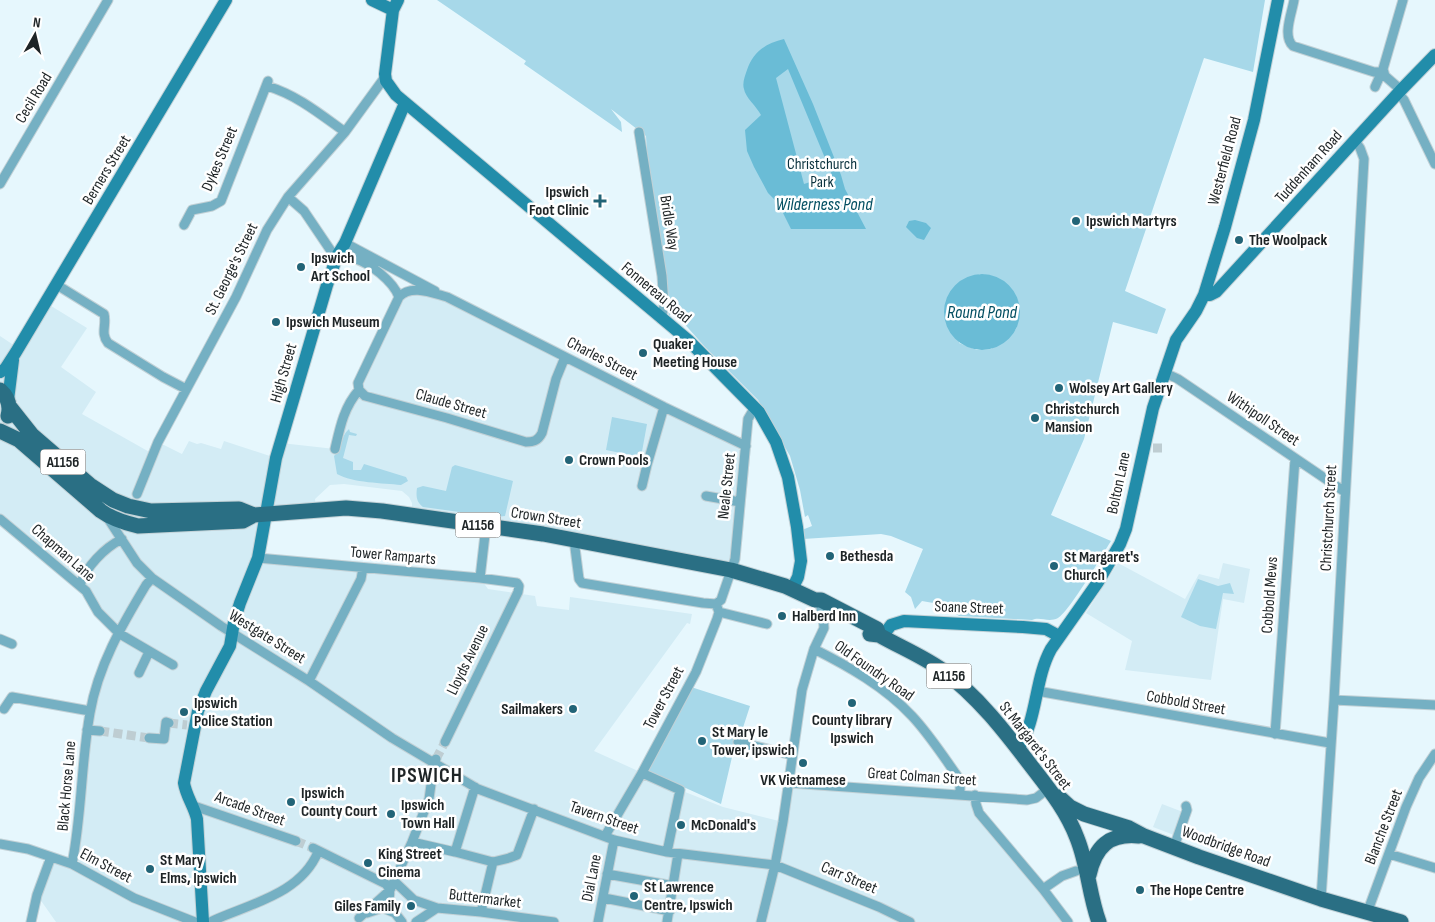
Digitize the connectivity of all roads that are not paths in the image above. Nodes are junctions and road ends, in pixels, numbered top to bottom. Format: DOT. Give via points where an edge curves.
graph roads {
  1 [pos="108,0"];
  2 [pos="226,0"];
  3 [pos="372,0"];
  4 [pos="1278,0"];
  5 [pos="1294,0"];
  6 [pos="1403,0"];
  7 [pos="395,5"];
  8 [pos="1435,55"];
  9 [pos="1381,75"];
  10 [pos="385,77"];
  11 [pos="1375,87"];
  12 [pos="1400,91"];
  13 [pos="405,103"];
  14 [pos="345,132"];
  15 [pos="639,132"];
  16 [pos="1355,141"];
  17 [pos="1435,164"];
  18 [pos="0,184"];
  19 [pos="288,197"];
  20 [pos="184,225"];
  21 [pos="345,243"];
  22 [pos="337,256"];
  23 [pos="57,285"];
  24 [pos="1204,295"];
  25 [pos="399,297"];
  26 [pos="446,298"];
  27 [pos="661,319"];
  28 [pos="1186,325"];
  29 [pos="14,355"];
  30 [pos="565,357"];
  31 [pos="0,372"];
  32 [pos="1165,373"];
  33 [pos="186,389"];
  34 [pos="359,390"];
  35 [pos="6,398"];
  36 [pos="664,407"];
  37 [pos="755,407"];
  38 [pos="0,427"];
  39 [pos="0,430"];
  40 [pos="746,446"];
  41 [pos="335,449"];
  42 [pos="1295,459"];
  43 [pos="642,486"];
  44 [pos="1345,492"];
  45 [pos="706,496"];
  46 [pos="133,500"];
  47 [pos="740,502"];
  48 [pos="106,514"];
  49 [pos="259,514"];
  50 [pos="0,519"];
  51 [pos="486,526"];
  52 [pos="122,539"];
  53 [pos="574,540"];
  54 [pos="258,558"];
  55 [pos="363,568"];
  56 [pos="732,570"];
  57 [pos="152,578"];
  58 [pos="480,578"];
  59 [pos="80,585"];
  60 [pos="518,592"];
  61 [pos="806,597"];
  62 [pos="718,608"];
  63 [pos="767,624"];
  64 [pos="233,633"];
  65 [pos="120,634"];
  66 [pos="881,636"];
  67 [pos="1059,636"];
  68 [pos="0,639"];
  69 [pos="12,644"];
  70 [pos="814,649"];
  71 [pos="149,652"];
  72 [pos="173,666"];
  73 [pos="139,673"];
  74 [pos="310,681"];
  75 [pos="1037,691"];
  76 [pos="1334,700"];
  77 [pos="1435,705"];
  78 [pos="4,709"];
  79 [pos="90,711"];
  80 [pos="169,723"];
  81 [pos="87,730"];
  82 [pos="100,731"];
  83 [pos="1275,734"];
  84 [pos="149,738"];
  85 [pos="445,742"];
  86 [pos="738,742"];
  87 [pos="1330,743"];
  88 [pos="1018,749"];
  89 [pos="1435,754"];
  90 [pos="792,755"];
  91 [pos="435,761"];
  92 [pos="642,773"];
  93 [pos="790,783"];
  94 [pos="475,787"];
  95 [pos="1049,788"];
  96 [pos="960,794"];
  97 [pos="975,795"];
  98 [pos="194,806"];
  99 [pos="1186,806"];
  100 [pos="534,809"];
  101 [pos="605,836"];
  102 [pos="1144,836"];
  103 [pos="614,840"];
  104 [pos="296,842"];
  105 [pos="412,842"];
  106 [pos="0,844"];
  107 [pos="1174,847"];
  108 [pos="454,852"];
  109 [pos="667,852"];
  110 [pos="678,854"];
  111 [pos="1389,854"];
  112 [pos="51,857"];
  113 [pos="493,862"];
  114 [pos="72,864"];
  115 [pos="775,865"];
  116 [pos="1435,868"];
  117 [pos="1082,873"];
  118 [pos="607,874"];
  119 [pos="392,885"];
  120 [pos="674,886"];
  121 [pos="1043,889"];
  122 [pos="604,898"];
  123 [pos="1321,898"];
  124 [pos="384,908"];
  125 [pos="437,908"];
  126 [pos="670,911"];
  127 [pos="481,912"];
  128 [pos="1367,913"];
  129 [pos="356,920"];
  130 [pos="1382,920"];
  131 [pos="31,922"];
  132 [pos="195,922"];
  133 [pos="203,922"];
  134 [pos="210,922"];
  135 [pos="402,922"];
  136 [pos="416,922"];
  137 [pos="554,922"];
  138 [pos="598,922"];
  139 [pos="667,922"];
  140 [pos="761,922"];
  141 [pos="910,922"];
  142 [pos="1068,922"];
  143 [pos="1100,922"];
  144 [pos="1401,922"];
  1 -- 18 [label="street, Cecil Road"];
  2 -- 23 [label="street, Berners Street"];
  3 -- 7 [label="street"];
  4 -- 24 [label="street, Westerfield Road" via="1254,120"];
  5 -- 9 [label="street" via="1288,34 1293,46"];
  6 -- 9 [label="street"];
  7 -- 10 [label="street"];
  8 -- 12 [label="street, Tuddenham Road"];
  9 -- 11 [label="street"];
  9 -- 12 [label="street"];
  10 -- 13 [label="street, Fonnereau Road" via="391,90"];
  10 -- 14 [label="street, St. George's Street"];
  12 -- 16 [label="street, Tuddenham Road"];
  12 -- 17 [label="street"];
  13 -- 21 [label="street, High Street"];
  13 -- 27 [label="street, Fonnereau Road"];
  14 -- 19 [label="street, St. George's Street"];
  14 -- 20 [label="street, Dykes Street" via="297,99 267,84 221,201 192,210"];
  15 -- 27 [label="street, Bridle Way" via="662,276 664,306"];
  16 -- 24 [label="street, Tuddenham Road" via="1216,292"];
  16 -- 44 [label="street, Christchurch Street" via="1364,160"];
  19 -- 22 [label="street" via="304,211"];
  19 -- 33 [label="street, St. George's Street" via="267,230 236,298"];
  21 -- 22 [label="street, High Street"];
  21 -- 26 [label="street, Charles Street"];
  22 -- 25 [label="street" via="351,257 364,263 392,286"];
  22 -- 49 [label="street, High Street"];
  23 -- 29 [label="street, Berners Street"];
  23 -- 33 [label="street" via="104,314 103,334 108,342"];
  24 -- 28 [label="street, Westerfield Road"];
  25 -- 26 [label="street, Charles Street" via="416,290"];
  25 -- 34 [label="street" via="358,383"];
  26 -- 30 [label="street, Charles Street"];
  27 -- 37 [label="street, Fonnereau Road" via="694,346"];
  28 -- 32 [label="street, Bolton Lane" via="1176,340"];
  29 -- 31 [label="street, Berners Street"];
  29 -- 35 [label="street, Berners Street"];
  30 -- 34 [label="street, Claude Street" via="542,433 532,442 365,396"];
  30 -- 36 [label="street, Charles Street"];
  32 -- 42 [label="street, Withipoll Street"];
  32 -- 67 [label="street, Bolton Lane" via="1153,408 1148,448 1120,544 1098,582"];
  33 -- 46 [label="street, St. George's Street"];
  34 -- 41 [label="street" via="346,409"];
  35 -- 38 [label="main road" via="7,420"];
  35 -- 46 [label="main road, A1156" via="32,435 90,485 112,500"];
  36 -- 40 [label="street, Charles Street"];
  36 -- 43 [label="street"];
  37 -- 40 [label="street, Neale Street" via="748,419"];
  37 -- 61 [label="street, Fonnereau Road" via="784,462 807,578"];
  39 -- 48 [label="main road, A1156" via="20,440"];
  40 -- 47 [label="street, Neale Street"];
  42 -- 44 [label="street, Withipoll Street"];
  42 -- 83 [label="street, Cobbold Mews"];
  44 -- 76 [label="street, Christchurch Street"];
  45 -- 47 [label="street"];
  46 -- 49 [label="main road, Crown Street / A1156" via="151,511 238,509"];
  47 -- 56 [label="street, Neale Street"];
  48 -- 49 [label="main road, Crown Street / A1156" via="138,526 243,521"];
  48 -- 52 [label="street, Westgate Street"];
  49 -- 51 [label="main road, Crown Street / A1156" via="346,508"];
  49 -- 54 [label="street, High Street"];
  50 -- 59 [label="street, Chapman Lane"];
  51 -- 53 [label="main road, Crown Street / A1156"];
  51 -- 58 [label="street"];
  52 -- 57 [label="street, Westgate Street" via="136,563"];
  52 -- 59 [label="street" via="112,544 84,574"];
  53 -- 56 [label="main road, Crown Street / A1156"];
  53 -- 62 [label="street" via="582,584"];
  54 -- 55 [label="street, Tower Ramparts"];
  54 -- 64 [label="street, High Street" via="240,603"];
  55 -- 58 [label="street, Tower Ramparts"];
  55 -- 74 [label="street" via="361,579"];
  56 -- 61 [label="main road, Crown Street / A1156"];
  56 -- 62 [label="street, Tower Street"];
  57 -- 64 [label="street, Westgate Street"];
  57 -- 65 [label="street, Black Horse Lane"];
  58 -- 60 [label="street, Tower Ramparts" via="517,583"];
  59 -- 65 [label="street, Chapman Lane" via="98,612"];
  60 -- 85 [label="street, Lloyds Avenue"];
  61 -- 66 [label="main road, A1156" via="821,600 877,629"];
  61 -- 70 [label="street" via="823,616 824,628"];
  62 -- 63 [label="street"];
  62 -- 92 [label="street, Tower Street" via="696,672"];
  64 -- 74 [label="street, Westgate Street"];
  64 -- 98 [label="street, High Street" via="230,646 191,725 184,784"];
  65 -- 71 [label="street, Chapman Lane"];
  65 -- 79 [label="street, Black Horse Lane" via="106,660"];
  66 -- 67 [label="street, Soane Street" via="891,625 904,621 1046,629"];
  66 -- 88 [label="main road, St Margaret's Street / A1156" via="944,671"];
  67 -- 75 [label="street, Bolton Lane" via="1045,660"];
  68 -- 69 [label="street"];
  70 -- 90 [label="street" via="802,690"];
  70 -- 96 [label="street, Old Foundry Road" via="840,662 905,709 958,777"];
  71 -- 72 [label="street, Chapman Lane"];
  71 -- 73 [label="street"];
  74 -- 91 [label="street, Westgate Street" via="392,738"];
  75 -- 83 [label="street, Cobbold Street"];
  75 -- 88 [label="street, Bolton Lane" via="1027,735"];
  76 -- 77 [label="street"];
  76 -- 87 [label="street, Christchurch Street"];
  78 -- 79 [label="street" via="12,697"];
  79 -- 81 [label="street, Black Horse Lane"];
  80 -- 84 [label="street" via="166,722 164,739"];
  81 -- 82 [label="street"];
  81 -- 114 [label="street, Black Horse Lane" via="78,835"];
  83 -- 87 [label="street, Cobbold Street"];
  86 -- 90 [label="street"];
  87 -- 123 [label="street, Christchurch Street"];
  88 -- 95 [label="main road, St Margaret's Street / A1156"];
  89 -- 111 [label="street, Blanche Street" via="1415,787"];
  90 -- 93 [label="street"];
  91 -- 94 [label="street, Tavern Street"];
  91 -- 105 [label="street" via="429,799"];
  92 -- 101 [label="street, Tower Street"];
  92 -- 109 [label="street" via="680,790"];
  93 -- 96 [label="street, Great Colman Street"];
  93 -- 115 [label="street"];
  94 -- 100 [label="street, Tavern Street"];
  94 -- 108 [label="street"];
  95 -- 97 [label="street, Great Colman Street" via="1031,800"];
  95 -- 102 [label="main road, Woodbridge Road / A1156" via="1076,810"];
  95 -- 117 [label="main road, St Margaret's Street / A1156" via="1075,834"];
  96 -- 97 [label="street, Great Colman Street"];
  97 -- 121 [label="street" via="980,812"];
  98 -- 104 [label="street, Arcade Street"];
  98 -- 133 [label="street, High Street"];
  99 -- 107 [label="street"];
  100 -- 101 [label="street, Tavern Street"];
  100 -- 113 [label="street" via="517,854"];
  101 -- 103 [label="street, Tavern Street"];
  102 -- 107 [label="main road, Woodbridge Road / A1156"];
  102 -- 117 [label="main road, A1156" via="1125,835 1110,840"];
  103 -- 109 [label="street, Tavern Street"];
  103 -- 118 [label="street, Dial Lane"];
  105 -- 108 [label="street"];
  105 -- 119 [label="street"];
  106 -- 112 [label="street, Elm Street"];
  107 -- 123 [label="main road, Woodbridge Road / A1156"];
  108 -- 113 [label="street"];
  109 -- 110 [label="street, Tavern Street"];
  110 -- 115 [label="street, Tavern Street"];
  110 -- 120 [label="street"];
  111 -- 116 [label="street"];
  111 -- 128 [label="street, Blanche Street"];
  112 -- 114 [label="street, Elm Street"];
  112 -- 131 [label="street"];
  113 -- 127 [label="street"];
  114 -- 132 [label="street, Elm Street" via="134,898"];
  115 -- 140 [label="street"];
  115 -- 141 [label="street, Carr Street"];
  117 -- 121 [label="street" via="1062,876"];
  117 -- 143 [label="main road, St Margaret's Street / A1156"];
  118 -- 120 [label="street"];
  118 -- 122 [label="street, Dial Lane"];
  119 -- 124 [label="street"];
  119 -- 125 [label="street" via="414,900"];
  119 -- 129 [label="street"];
  119 -- 134 [label="street" via="315,850 303,876 285,890"];
  120 -- 126 [label="street"];
  121 -- 142 [label="street"];
  122 -- 126 [label="street"];
  122 -- 138 [label="street, Dial Lane"];
  123 -- 128 [label="main road, Woodbridge Road / A1156"];
  124 -- 129 [label="street" via="371,910"];
  124 -- 135 [label="street" via="395,913"];
  125 -- 127 [label="street, Buttermarket"];
  125 -- 136 [label="street, Buttermarket"];
  126 -- 139 [label="street"];
  127 -- 137 [label="street, Buttermarket"];
  128 -- 130 [label="main road, Woodbridge Road"];
  130 -- 144 [label="main road, Woodbridge Road"];
}
